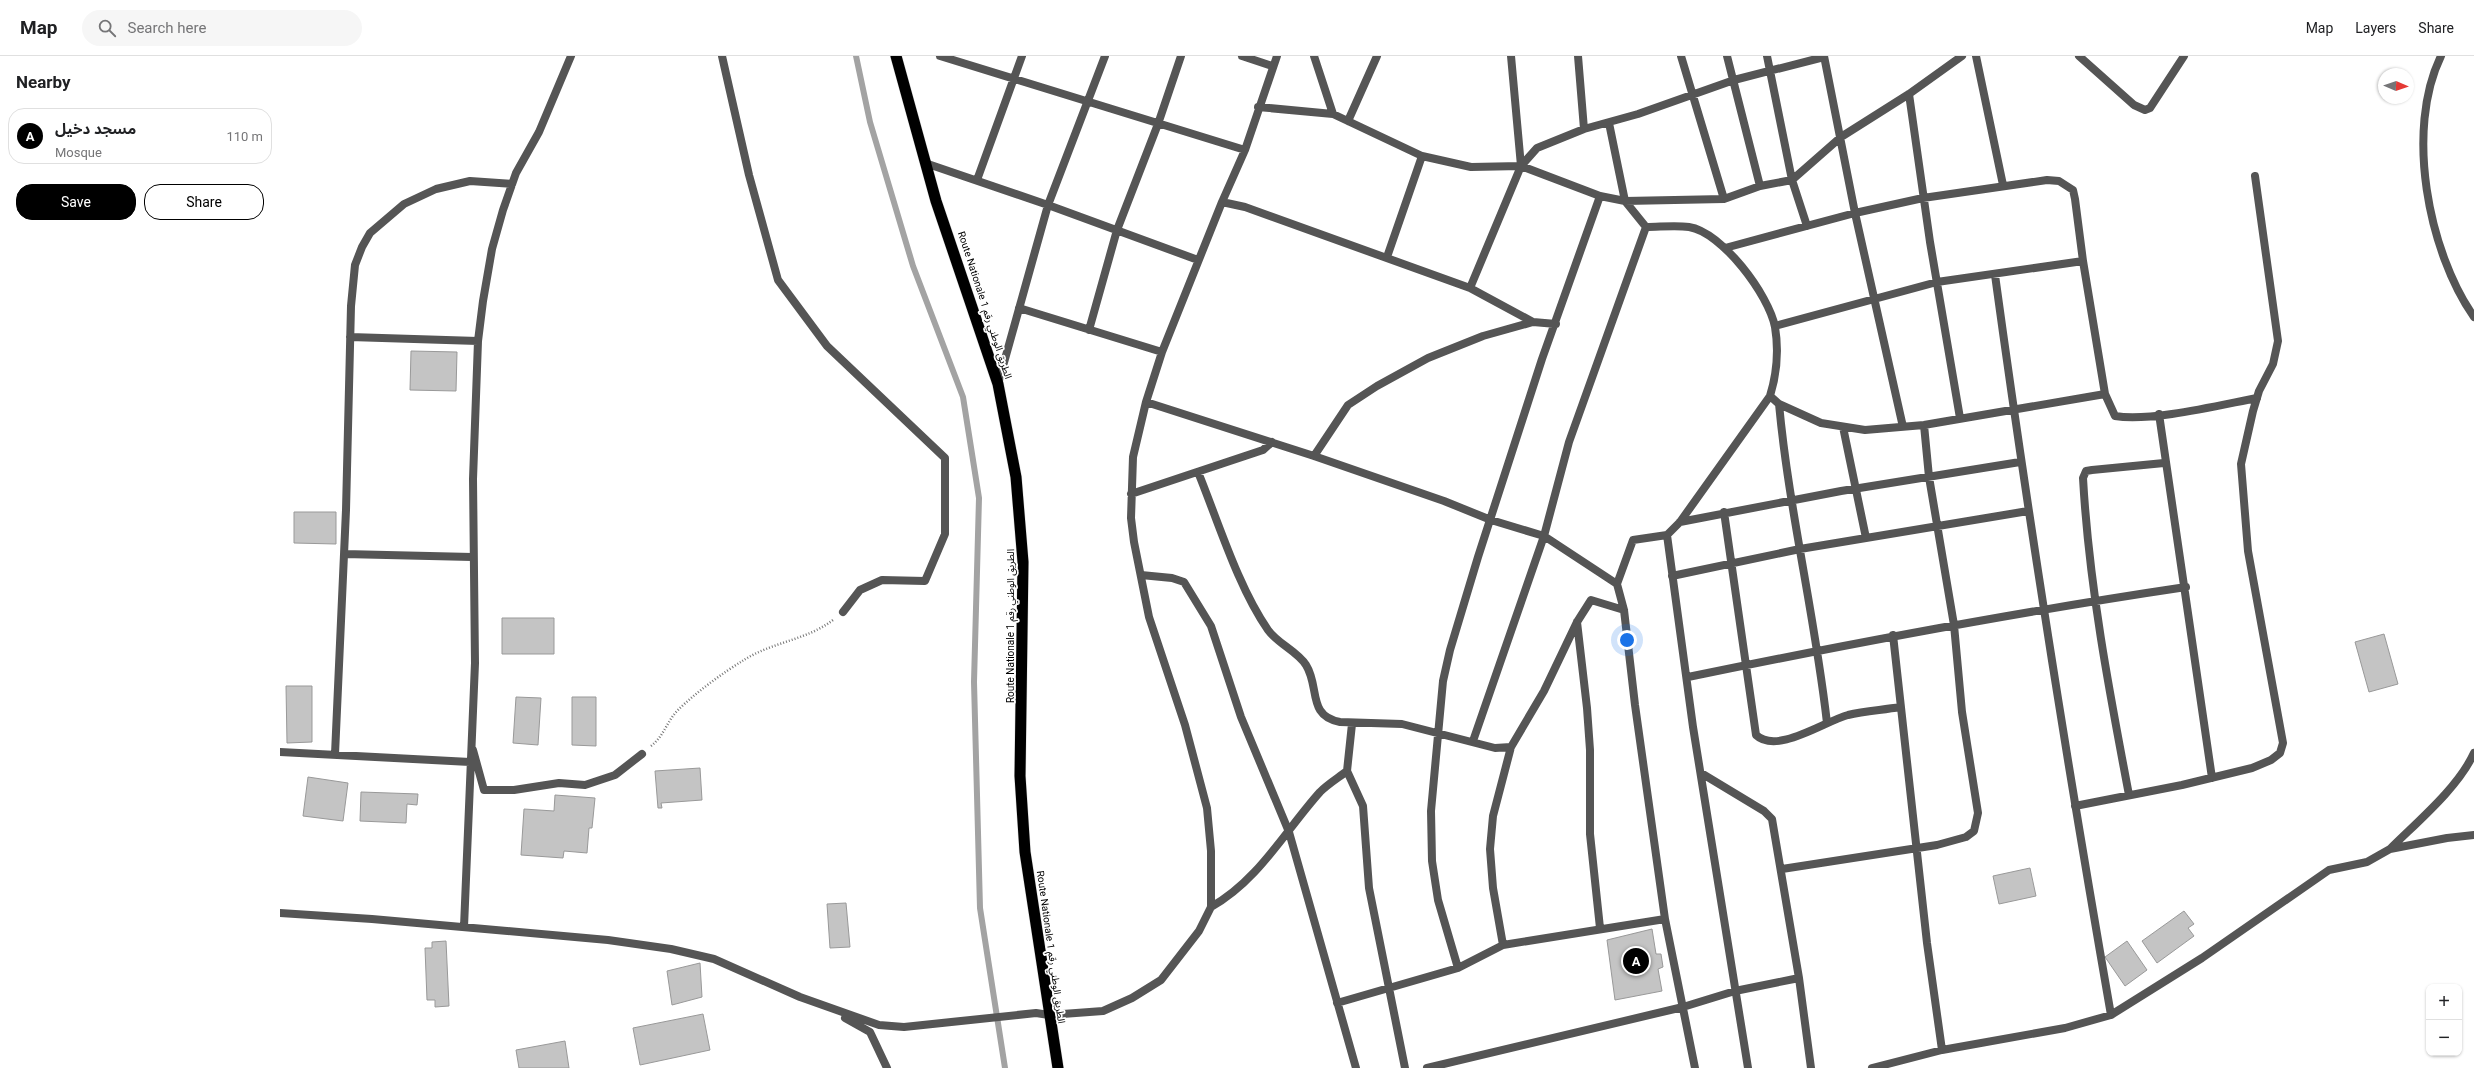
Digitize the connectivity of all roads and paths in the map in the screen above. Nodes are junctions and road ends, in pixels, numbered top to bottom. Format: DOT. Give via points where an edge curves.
graph roads {
  1 [pos="571,56"];
  2 [pos="722,56"];
  3 [pos="896,56"];
  4 [pos="940,56"];
  5 [pos="1022,56"];
  6 [pos="1105,56"];
  7 [pos="1180,56"];
  8 [pos="1242,56"];
  9 [pos="1277,56"];
  10 [pos="1314,56"];
  11 [pos="1377,56"];
  12 [pos="1512,56"];
  13 [pos="1578,56"];
  14 [pos="1682,56"];
  15 [pos="1727,56"];
  16 [pos="1767,56"];
  17 [pos="1824,56"];
  18 [pos="1962,56"];
  19 [pos="1976,56"];
  20 [pos="2079,56"];
  21 [pos="2184,56"];
  22 [pos="2441,56"];
  23 [pos="1272,66"];
  24 [pos="1771,71"];
  25 [pos="1014,79"];
  26 [pos="1734,80"];
  27 [pos="1694,94"];
  28 [pos="1909,94"];
  29 [pos="1087,102"];
  30 [pos="1258,107"];
  31 [pos="1333,114"];
  32 [pos="1348,121"];
  33 [pos="1609,123"];
  34 [pos="1158,124"];
  35 [pos="1584,129"];
  36 [pos="1841,137"];
  37 [pos="1245,150"];
  38 [pos="1422,156"];
  39 [pos="925,163"];
  40 [pos="1521,166"];
  41 [pos="2255,176"];
  42 [pos="977,180"];
  43 [pos="1792,180"];
  44 [pos="512,184"];
  45 [pos="2003,185"];
  46 [pos="1760,186"];
  47 [pos="1600,196"];
  48 [pos="1923,198"];
  49 [pos="1724,199"];
  50 [pos="1626,201"];
  51 [pos="1222,202"];
  52 [pos="1048,205"];
  53 [pos="1855,213"];
  54 [pos="1807,226"];
  55 [pos="1646,227"];
  56 [pos="1116,230"];
  57 [pos="1725,248"];
  58 [pos="1387,257"];
  59 [pos="1198,260"];
  60 [pos="2082,261"];
  61 [pos="1995,275"];
  62 [pos="1937,282"];
  63 [pos="1470,288"];
  64 [pos="1875,298"];
  65 [pos="1018,308"];
  66 [pos="2474,317"];
  67 [pos="1533,322"];
  68 [pos="1556,324"];
  69 [pos="1775,326"];
  70 [pos="1089,330"];
  71 [pos="350,337"];
  72 [pos="478,341"];
  73 [pos="1162,352"];
  74 [pos="998,384"];
  75 [pos="2105,394"];
  76 [pos="1770,396"];
  77 [pos="2257,398"];
  78 [pos="1146,402"];
  79 [pos="1779,404"];
  80 [pos="2012,409"];
  81 [pos="2159,414"];
  82 [pos="1960,418"];
  83 [pos="1924,425"];
  84 [pos="1844,427"];
  85 [pos="1903,427"];
  86 [pos="1272,442"];
  87 [pos="1314,456"];
  88 [pos="2020,462"];
  89 [pos="2164,463"];
  90 [pos="1198,472"];
  91 [pos="1929,477"];
  92 [pos="1856,488"];
  93 [pos="1131,494"];
  94 [pos="1791,501"];
  95 [pos="2028,511"];
  96 [pos="1724,512"];
  97 [pos="1491,520"];
  98 [pos="1680,522"];
  99 [pos="1938,526"];
  100 [pos="1667,535"];
  101 [pos="1544,536"];
  102 [pos="1866,538"];
  103 [pos="1800,550"];
  104 [pos="344,554"];
  105 [pos="472,557"];
  106 [pos="1733,563"];
  107 [pos="1141,575"];
  108 [pos="1672,576"];
  109 [pos="1616,584"];
  110 [pos="2186,587"];
  111 [pos="2095,601"];
  112 [pos="2043,609"];
  113 [pos="1624,610"];
  114 [pos="843,612"];
  115 [pos="1577,622"];
  116 [pos="1954,625"];
  117 [pos="1893,635"];
  118 [pos="1819,650"];
  119 [pos="1747,665"];
  120 [pos="1688,677"];
  121 [pos="1900,707"];
  122 [pos="1827,723"];
  123 [pos="1352,724"];
  124 [pos="1438,732"];
  125 [pos="1473,741"];
  126 [pos="471,743"];
  127 [pos="1511,747"];
  128 [pos="280,752"];
  129 [pos="2474,753"];
  130 [pos="335,754"];
  131 [pos="642,754"];
  132 [pos="470,762"];
  133 [pos="1347,771"];
  134 [pos="1701,773"];
  135 [pos="2212,778"];
  136 [pos="2129,795"];
  137 [pos="2075,806"];
  138 [pos="1289,832"];
  139 [pos="2474,835"];
  140 [pos="1917,846"];
  141 [pos="2390,849"];
  142 [pos="1782,868"];
  143 [pos="1211,907"];
  144 [pos="280,913"];
  145 [pos="1665,919"];
  146 [pos="464,927"];
  147 [pos="1600,928"];
  148 [pos="1503,945"];
  149 [pos="1458,968"];
  150 [pos="1799,978"];
  151 [pos="1390,988"];
  152 [pos="1735,991"];
  153 [pos="1337,1003"];
  154 [pos="824,1006"];
  155 [pos="1683,1007"];
  156 [pos="1049,1015"];
  157 [pos="2111,1015"];
  158 [pos="1942,1050"];
  159 [pos="887,1068"];
  160 [pos="1058,1068"];
  161 [pos="1356,1068"];
  162 [pos="1405,1068"];
  163 [pos="1427,1068"];
  164 [pos="1694,1068"];
  165 [pos="1748,1068"];
  166 [pos="1811,1068"];
  167 [pos="1872,1068"];
  1 -- 44 [label="street" via="539,132"];
  2 -- 114 [label="street" via="778,280 827,346 945,458 945,534 925,581 882,580 860,590"];
  3 -- 39 [label="highway, Route Nationale الطريق الوطني رقم 1"];
  4 -- 25 [label="street"];
  5 -- 25 [label="street"];
  6 -- 29 [label="street"];
  7 -- 34 [label="street"];
  8 -- 23 [label="street"];
  9 -- 23 [label="street"];
  10 -- 31 [label="street"];
  11 -- 32 [label="street"];
  12 -- 40 [label="street"];
  13 -- 35 [label="street"];
  14 -- 27 [label="street"];
  15 -- 26 [label="street"];
  16 -- 24 [label="street"];
  17 -- 24 [label="street"];
  17 -- 36 [label="street"];
  18 -- 28 [label="street"];
  19 -- 45 [label="street"];
  20 -- 21 [label="street" via="2134,105 2145,110 2150,108"];
  22 -- 66 [label="street" via="2432,76 2424,168 2430,210 2443,257"];
  23 -- 30 [label="street"];
  24 -- 26 [label="street"];
  24 -- 43 [label="street"];
  25 -- 29 [label="street"];
  25 -- 42 [label="street"];
  26 -- 27 [label="street"];
  26 -- 46 [label="street"];
  27 -- 33 [label="street" via="1671,104"];
  27 -- 49 [label="street"];
  28 -- 36 [label="street"];
  28 -- 48 [label="street"];
  29 -- 34 [label="street"];
  29 -- 52 [label="street"];
  30 -- 31 [label="street"];
  30 -- 37 [label="street"];
  31 -- 32 [label="street"];
  32 -- 38 [label="street"];
  33 -- 35 [label="street"];
  33 -- 50 [label="street"];
  34 -- 37 [label="street"];
  34 -- 56 [label="street"];
  35 -- 40 [label="street" via="1537,148"];
  36 -- 43 [label="street"];
  36 -- 53 [label="street"];
  37 -- 51 [label="street"];
  38 -- 40 [label="street" via="1471,167"];
  38 -- 58 [label="street"];
  39 -- 42 [label="street"];
  39 -- 74 [label="highway, Route Nationale الطريق الوطني رقم 1"];
  40 -- 47 [label="street"];
  40 -- 63 [label="street"];
  41 -- 77 [label="street" via="2278,341 2273,364"];
  42 -- 52 [label="street"];
  43 -- 46 [label="street"];
  43 -- 54 [label="street"];
  44 -- 71 [label="street" via="470,181 436,189 404,204 370,233 355,264"];
  44 -- 72 [label="street" via="492,250"];
  45 -- 48 [label="street"];
  45 -- 60 [label="street" via="2047,180 2058,181 2073,190"];
  46 -- 49 [label="street"];
  47 -- 50 [label="street"];
  47 -- 68 [label="street"];
  48 -- 53 [label="street"];
  48 -- 62 [label="street"];
  49 -- 50 [label="street"];
  50 -- 55 [label="street"];
  51 -- 58 [label="street" via="1245,207"];
  51 -- 59 [label="street"];
  52 -- 56 [label="street"];
  52 -- 65 [label="street"];
  53 -- 54 [label="street"];
  53 -- 64 [label="street"];
  54 -- 57 [label="street"];
  55 -- 57 [label="street" via="1690,227"];
  55 -- 101 [label="street" via="1569,442"];
  56 -- 59 [label="street"];
  56 -- 70 [label="street"];
  57 -- 69 [label="street" via="1734,255 1769,308"];
  58 -- 63 [label="street"];
  59 -- 73 [label="street"];
  60 -- 61 [label="street"];
  60 -- 75 [label="street"];
  61 -- 62 [label="street"];
  61 -- 80 [label="street"];
  62 -- 64 [label="street"];
  62 -- 82 [label="street"];
  63 -- 67 [label="street"];
  64 -- 69 [label="street"];
  64 -- 85 [label="street"];
  65 -- 70 [label="street"];
  65 -- 74 [label="street"];
  67 -- 68 [label="street"];
  67 -- 87 [label="street" via="1483,336 1428,358 1376,386 1348,405"];
  68 -- 97 [label="street"];
  69 -- 76 [label="street" via="1777,372"];
  70 -- 73 [label="street"];
  71 -- 72 [label="street"];
  71 -- 104 [label="street"];
  72 -- 105 [label="street"];
  73 -- 78 [label="street"];
  74 -- 156 [label="highway, Route Nationale الطريق الوطني رقم 1" via="1010,436 1021,521 1024,610 1020,776 1025,852"];
  75 -- 80 [label="street"];
  75 -- 81 [label="street" via="2115,416"];
  76 -- 79 [label="street"];
  76 -- 98 [label="street"];
  77 -- 81 [label="street"];
  77 -- 135 [label="street" via="2241,464 2242,489 2248,551 2283,742 2280,753 2271,760 2252,768"];
  78 -- 86 [label="street"];
  78 -- 93 [label="street" via="1134,457"];
  79 -- 84 [label="street" via="1821,423"];
  79 -- 94 [label="street"];
  80 -- 82 [label="street"];
  80 -- 88 [label="street"];
  81 -- 89 [label="street"];
  82 -- 83 [label="street"];
  83 -- 85 [label="street"];
  83 -- 91 [label="street"];
  84 -- 85 [label="street" via="1865,430"];
  84 -- 92 [label="street"];
  86 -- 87 [label="street"];
  86 -- 90 [label="street" via="1263,450"];
  87 -- 97 [label="street"];
  88 -- 91 [label="street"];
  88 -- 95 [label="street"];
  89 -- 110 [label="street"];
  89 -- 111 [label="street" via="2092,470 2084,474 2086,537"];
  90 -- 93 [label="street"];
  90 -- 123 [label="street" via="1240,577 1258,614 1276,640 1305,663 1311,673 1317,707 1323,715 1330,720"];
  91 -- 92 [label="street"];
  91 -- 99 [label="street"];
  92 -- 94 [label="street"];
  92 -- 102 [label="street"];
  93 -- 107 [label="street" via="1131,518"];
  94 -- 96 [label="street"];
  94 -- 103 [label="street"];
  95 -- 99 [label="street"];
  95 -- 112 [label="street"];
  96 -- 98 [label="street"];
  96 -- 106 [label="street"];
  97 -- 101 [label="street"];
  97 -- 124 [label="street" via="1450,650 1443,681"];
  98 -- 100 [label="street"];
  99 -- 102 [label="street"];
  99 -- 116 [label="street"];
  100 -- 108 [label="street"];
  100 -- 109 [label="street" via="1633,540"];
  101 -- 109 [label="street"];
  101 -- 125 [label="street"];
  102 -- 103 [label="street"];
  103 -- 106 [label="street"];
  103 -- 118 [label="street"];
  104 -- 105 [label="street"];
  104 -- 130 [label="street"];
  105 -- 126 [label="street" via="475,663"];
  106 -- 108 [label="street"];
  106 -- 119 [label="street"];
  107 -- 138 [label="street" via="1172,578 1184,582 1211,626 1241,716"];
  107 -- 143 [label="street" via="1150,623 1185,725 1207,808 1211,851"];
  108 -- 120 [label="street"];
  109 -- 113 [label="street"];
  110 -- 111 [label="street"];
  110 -- 135 [label="street"];
  111 -- 112 [label="street"];
  111 -- 136 [label="street"];
  112 -- 116 [label="street"];
  112 -- 137 [label="street"];
  113 -- 115 [label="street" via="1591,600"];
  113 -- 145 [label="street"];
  114 -- 131 [label="path" via="821,629 746,659 715,680 678,710 661,738"];
  115 -- 127 [label="street" via="1544,691"];
  115 -- 147 [label="street" via="1589,729 1590,834"];
  116 -- 117 [label="street"];
  116 -- 140 [label="street" via="1962,712 1977,821 1974,831 1966,837 1937,845"];
  117 -- 118 [label="street"];
  117 -- 121 [label="street"];
  118 -- 119 [label="street"];
  118 -- 122 [label="street"];
  119 -- 120 [label="street"];
  119 -- 122 [label="street" via="1756,736 1762,741 1771,742 1807,733"];
  120 -- 134 [label="street"];
  121 -- 122 [label="street" via="1848,715"];
  121 -- 140 [label="street"];
  123 -- 124 [label="street" via="1402,724"];
  123 -- 133 [label="street"];
  124 -- 125 [label="street"];
  124 -- 149 [label="street" via="1431,811 1432,861 1438,900"];
  125 -- 127 [label="street" via="1496,748"];
  126 -- 131 [label="street" via="484,790 514,790 559,783 585,785 615,775"];
  126 -- 132 [label="street"];
  127 -- 148 [label="street" via="1493,816 1490,849 1493,888"];
  128 -- 130 [label="street"];
  129 -- 141 [label="street" via="2442,795"];
  130 -- 132 [label="street"];
  132 -- 146 [label="street"];
  133 -- 138 [label="street" via="1321,791"];
  133 -- 151 [label="street" via="1363,806 1370,888"];
  134 -- 142 [label="street" via="1764,811 1772,819"];
  134 -- 152 [label="street"];
  135 -- 136 [label="street"];
  136 -- 137 [label="street"];
  137 -- 157 [label="street"];
  138 -- 143 [label="street" via="1236,891"];
  138 -- 153 [label="street"];
  139 -- 141 [label="street"];
  140 -- 142 [label="street"];
  140 -- 158 [label="street"];
  141 -- 157 [label="street" via="2367,862 2329,870 2202,958"];
  142 -- 150 [label="street"];
  143 -- 156 [label="street" via="1194,937 1161,980 1132,998 1103,1011"];
  144 -- 146 [label="street"];
  145 -- 147 [label="street"];
  145 -- 155 [label="street"];
  146 -- 154 [label="street" via="608,940 670,949 714,959"];
  147 -- 148 [label="street"];
  148 -- 149 [label="street"];
  149 -- 151 [label="street"];
  150 -- 152 [label="street"];
  150 -- 166 [label="street"];
  151 -- 153 [label="street"];
  151 -- 162 [label="street"];
  152 -- 155 [label="street"];
  152 -- 165 [label="street"];
  153 -- 161 [label="street"];
  154 -- 156 [label="street" via="879,1025 904,1027 1036,1013"];
  154 -- 159 [label="street" via="870,1032"];
  155 -- 163 [label="street"];
  155 -- 164 [label="street"];
  156 -- 160 [label="highway, Route Nationale الطريق الوطني رقم 1"];
  157 -- 158 [label="street" via="2065,1028"];
  158 -- 167 [label="street"];
}
